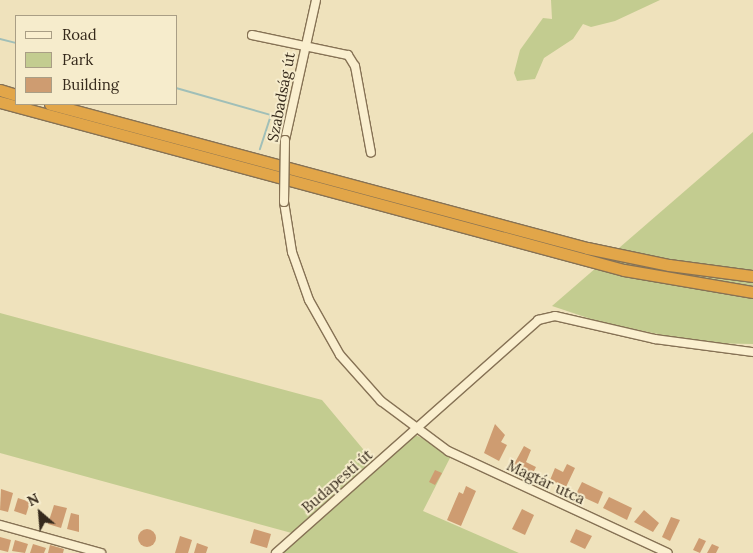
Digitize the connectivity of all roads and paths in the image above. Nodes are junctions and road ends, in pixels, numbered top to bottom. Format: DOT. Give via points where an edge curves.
graph roads {
  1 [pos="316,0"];
  2 [pos="252,35"];
  3 [pos="306,45"];
  4 [pos="0,90"];
  5 [pos="15,95"];
  6 [pos="0,102"];
  7 [pos="54,105"];
  8 [pos="371,153"];
  9 [pos="753,276"];
  10 [pos="753,292"];
  11 [pos="753,352"];
  12 [pos="416,430"];
  13 [pos="0,525"];
  14 [pos="101,553"];
  15 [pos="276,553"];
  16 [pos="668,553"];
  1 -- 3 [label="street, Szabadság út"];
  2 -- 3 [label="street"];
  3 -- 8 [label="street" via="342,51 352,60"];
  3 -- 12 [label="street, Szabadság út, bridge" via="285,140 284,202 297,269 324,330 370,391"];
  4 -- 5 [label="highway"];
  6 -- 10 [label="highway" via="624,270"];
  7 -- 9 [label="highway" via="587,248 669,265"];
  11 -- 12 [label="street, Budapesti út" via="703,347 547,316 526,329"];
  12 -- 15 [label="street, Budapesti út"];
  12 -- 16 [label="street, Magtár utca" via="462,458"];
  13 -- 14 [label="street"];
}
